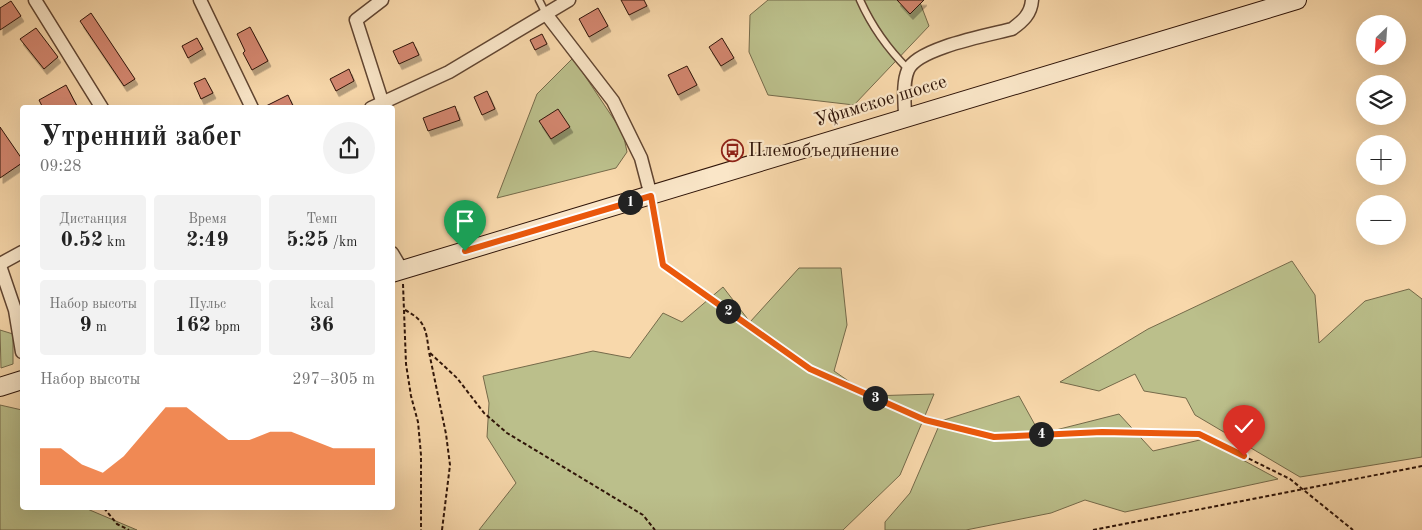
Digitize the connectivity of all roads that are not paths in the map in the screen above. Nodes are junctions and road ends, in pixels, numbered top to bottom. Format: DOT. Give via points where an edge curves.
graph roads {
  1 [pos="35,0"];
  2 [pos="200,0"];
  3 [pos="382,0"];
  4 [pos="538,0"];
  5 [pos="569,0"];
  6 [pos="860,0"];
  7 [pos="1297,0"];
  8 [pos="1031,6"];
  9 [pos="546,14"];
  10 [pos="908,69"];
  11 [pos="100,105"];
  12 [pos="251,105"];
  13 [pos="377,105"];
  14 [pos="379,105"];
  15 [pos="906,117"];
  16 [pos="651,196"];
  17 [pos="20,253"];
  18 [pos="0,265"];
  19 [pos="398,271"];
  20 [pos="1,279"];
  21 [pos="20,340"];
  22 [pos="20,381"];
  23 [pos="0,387"];
  1 -- 11 [label="street"];
  2 -- 12 [label="street"];
  3 -- 13 [label="street" via="356,20"];
  4 -- 9 [label="lane"];
  5 -- 9 [label="street"];
  6 -- 10 [label="lane" via="869,22 888,49"];
  7 -- 15 [label="main road, Уфимское шоссе"];
  8 -- 10 [label="street" via="1022,22 1012,28 938,50 921,57"];
  9 -- 14 [label="street" via="449,72"];
  9 -- 16 [label="street" via="613,102 641,158"];
  10 -- 15 [label="street"];
  15 -- 16 [label="main road, Уфимское шоссе"];
  16 -- 19 [label="main road, Уфимское шоссе"];
  17 -- 18 [label="street"];
  18 -- 20 [label="street"];
  20 -- 21 [label="street" via="15,310"];
  22 -- 23 [label="main road"];
}
